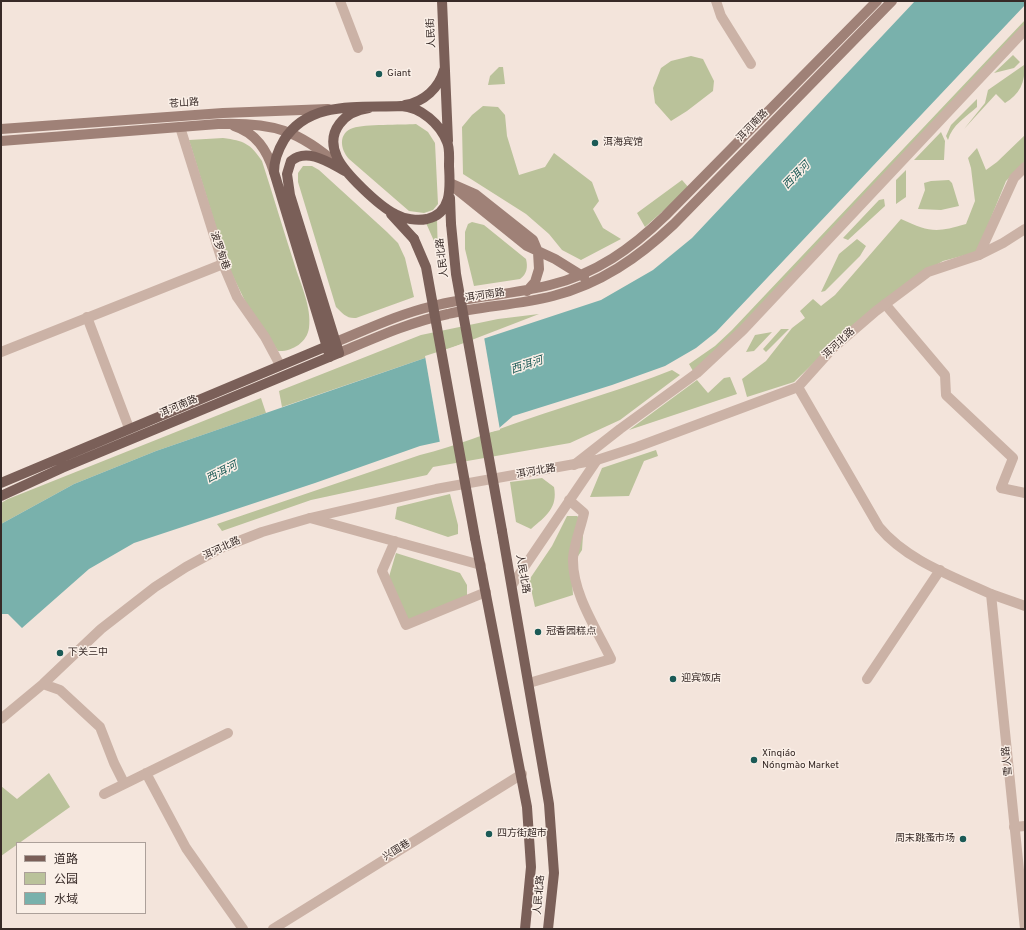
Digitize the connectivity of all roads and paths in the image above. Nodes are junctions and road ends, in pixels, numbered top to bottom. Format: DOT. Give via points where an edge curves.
graph roads {
  1 [pos="340,1"];
  2 [pos="442,1"];
  3 [pos="716,1"];
  4 [pos="877,1"];
  5 [pos="892,1"];
  6 [pos="1025,30"];
  7 [pos="358,48"];
  8 [pos="445,64"];
  9 [pos="751,64"];
  10 [pos="401,106"];
  11 [pos="369,108"];
  12 [pos="332,109"];
  13 [pos="218,124"];
  14 [pos="180,127"];
  15 [pos="1,129"];
  16 [pos="290,132"];
  17 [pos="1,141"];
  18 [pos="448,144"];
  19 [pos="1025,167"];
  20 [pos="345,171"];
  21 [pos="274,172"];
  22 [pos="450,184"];
  23 [pos="387,209"];
  24 [pos="1025,229"];
  25 [pos="538,250"];
  26 [pos="979,255"];
  27 [pos="223,264"];
  28 [pos="581,275"];
  29 [pos="593,282"];
  30 [pos="528,290"];
  31 [pos="514,303"];
  32 [pos="885,304"];
  33 [pos="87,317"];
  34 [pos="331,344"];
  35 [pos="1,352"];
  36 [pos="335,355"];
  37 [pos="280,366"];
  38 [pos="798,387"];
  39 [pos="129,428"];
  40 [pos="597,460"];
  41 [pos="574,465"];
  42 [pos="1,483"];
  43 [pos="1025,493"];
  44 [pos="1,496"];
  45 [pos="569,500"];
  46 [pos="310,518"];
  47 [pos="394,541"];
  48 [pos="481,565"];
  49 [pos="940,570"];
  50 [pos="512,585"];
  51 [pos="486,592"];
  52 [pos="990,594"];
  53 [pos="1025,606"];
  54 [pos="867,679"];
  55 [pos="529,683"];
  56 [pos="43,684"];
  57 [pos="1,719"];
  58 [pos="228,734"];
  59 [pos="146,773"];
  60 [pos="522,774"];
  61 [pos="124,783"];
  62 [pos="104,794"];
  63 [pos="1025,826"];
  64 [pos="1014,827"];
  65 [pos="243,929"];
  66 [pos="273,929"];
  67 [pos="525,929"];
  68 [pos="548,929"];
  69 [pos="1025,929"];
  1 -- 7 [label="street"];
  2 -- 8 [label="main road, 人民街"];
  3 -- 9 [label="street" via="722,16"];
  4 -- 28 [label="main road, 洱河南路" via="644,236 612,259"];
  5 -- 29 [label="main road, 洱河南路" via="663,234 628,263"];
  6 -- 41 [label="street" via="743,330 697,373 620,428"];
  8 -- 10 [label="main road" via="440,80 430,93 418,102"];
  8 -- 18 [label="main road, 人民街"];
  10 -- 11 [label="main road"];
  10 -- 18 [label="main road" via="411,107 427,116 440,129"];
  11 -- 12 [label="main road, 苍山路"];
  11 -- 20 [label="main road" via="349,114 336,130 334,151"];
  12 -- 15 [label="main road, 苍山路" via="223,113"];
  12 -- 16 [label="main road" via="307,118"];
  13 -- 14 [label="main road"];
  13 -- 16 [label="main road" via="263,125"];
  13 -- 21 [label="main road" via="233,126 252,136 266,152"];
  14 -- 17 [label="main road"];
  14 -- 27 [label="street, 波罗甸巷"];
  16 -- 20 [label="main road" via="316,146"];
  16 -- 21 [label="main road" via="279,149"];
  18 -- 22 [label="main road"];
  19 -- 26 [label="street" via="1014,178"];
  20 -- 23 [label="main road"];
  20 -- 34 [label="main road" via="321,159 304,156 292,161 287,174 290,195"];
  21 -- 34 [label="main road"];
  22 -- 23 [label="main road" via="445,206 440,213 432,217 420,220 406,218"];
  22 -- 25 [label="main road" via="475,194 533,240"];
  22 -- 50 [label="main road, 人民北路, bridge" via="455,268"];
  23 -- 48 [label="main road, 人民北路, bridge" via="414,239 426,267"];
  24 -- 26 [label="street, 洱河北路" via="1003,244"];
  25 -- 28 [label="main road"];
  25 -- 30 [label="main road" via="538,273"];
  26 -- 32 [label="street, 洱河北路" via="928,272"];
  27 -- 33 [label="street"];
  27 -- 37 [label="street, 波罗甸巷" via="237,297 265,337"];
  28 -- 29 [label="main road"];
  28 -- 30 [label="main road, 洱河南路"];
  29 -- 31 [label="main road, 洱河南路" via="552,296"];
  30 -- 31 [label="main road"];
  30 -- 34 [label="main road, 洱河南路" via="431,306"];
  31 -- 36 [label="main road, 洱河南路" via="455,312 419,321"];
  32 -- 38 [label="street, 洱河北路" via="833,348"];
  32 -- 43 [label="street" via="945,375 946,395 1013,458 1001,488"];
  33 -- 35 [label="street"];
  33 -- 39 [label="street"];
  34 -- 36 [label="main road"];
  34 -- 37 [label="main road, 洱河南路"];
  36 -- 44 [label="main road, 洱河南路" via="62,468"];
  37 -- 39 [label="main road, 洱河南路"];
  38 -- 40 [label="street, 洱河北路"];
  38 -- 49 [label="street" via="889,540"];
  39 -- 42 [label="main road, 洱河南路"];
  40 -- 41 [label="street, 洱河北路"];
  40 -- 45 [label="street"];
  41 -- 46 [label="street, 洱河北路" via="436,489"];
  45 -- 50 [label="street"];
  45 -- 55 [label="street" via="584,513 573,557 575,578 582,600 611,659"];
  46 -- 47 [label="street"];
  46 -- 56 [label="street, 洱河北路" via="221,548 186,567 155,587 101,629"];
  47 -- 48 [label="street"];
  47 -- 51 [label="street" via="382,571 406,625"];
  48 -- 51 [label="main road, 人民北路"];
  49 -- 52 [label="street"];
  49 -- 54 [label="street"];
  50 -- 55 [label="main road, 人民北路"];
  51 -- 60 [label="main road, 人民北路"];
  52 -- 53 [label="street"];
  52 -- 64 [label="street, 雪人路"];
  55 -- 68 [label="main road, 人民北路" via="552,830 554,873"];
  56 -- 57 [label="street, 洱河北路"];
  56 -- 61 [label="street" via="60,690 100,727"];
  58 -- 59 [label="street"];
  59 -- 61 [label="street"];
  59 -- 65 [label="street" via="186,848"];
  60 -- 66 [label="street, 兴国巷"];
  60 -- 67 [label="main road, 人民北路" via="531,857"];
  61 -- 62 [label="street"];
  63 -- 64 [label="street"];
  64 -- 69 [label="street, 雪人路"];
}
